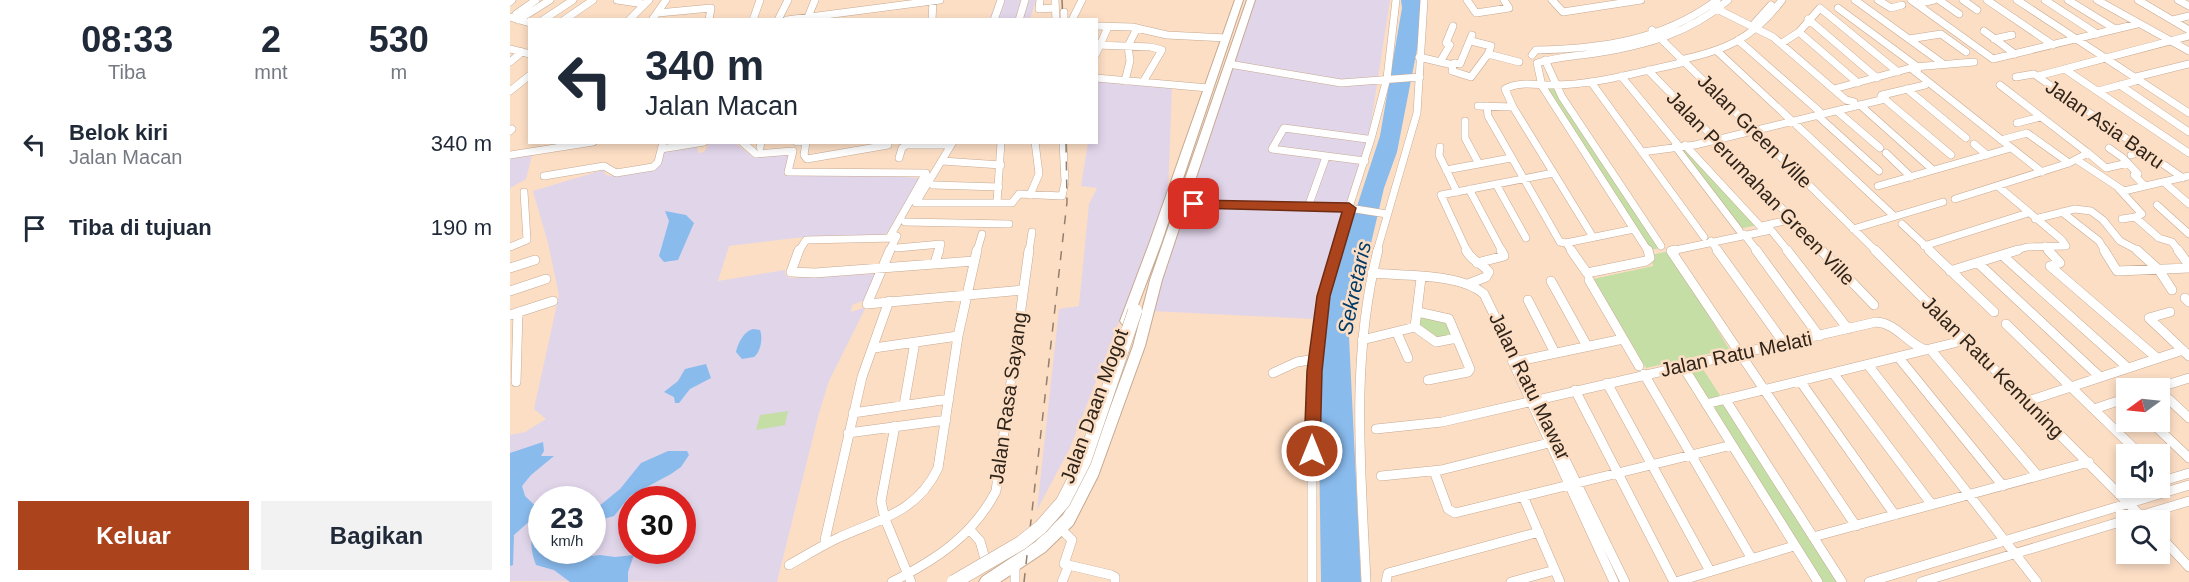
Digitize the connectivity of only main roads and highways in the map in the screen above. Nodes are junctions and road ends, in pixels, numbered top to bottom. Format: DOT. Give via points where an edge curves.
graph roads {
  1 [pos="1239,0"];
  2 [pos="1251,0"];
  3 [pos="1142,280"];
  4 [pos="1156,280"];
  5 [pos="1137,311"];
  6 [pos="1083,447"];
  7 [pos="1102,450"];
  8 [pos="1076,465"];
  9 [pos="1093,472"];
  10 [pos="944,582"];
  11 [pos="954,582"];
  12 [pos="964,582"];
  13 [pos="987,582"];
  1 -- 3 [label="highway, Jalan Daan Mogot"];
  2 -- 4 [label="highway, Jalan Daan Mogot"];
  3 -- 5 [label="highway, Jalan Daan Mogot"];
  3 -- 6 [label="highway, Jalan Daan Mogot"];
  4 -- 5 [label="highway, Jalan Daan Mogot"];
  4 -- 7 [label="highway, Jalan Daan Mogot" via="1139,346"];
  5 -- 11 [label="highway, Jalan Daan Mogot, bridge" via="1084,461 1063,502 1021,543"];
  5 -- 12 [label="highway, Jalan Daan Mogot, bridge" via="1088,464 1067,505 1030,542"];
  6 -- 7 [label="highway" via="1090,454"];
  6 -- 8 [label="highway, Jalan Daan Mogot"];
  7 -- 9 [label="highway, Jalan Daan Mogot"];
  8 -- 9 [label="highway" via="1087,465"];
  8 -- 10 [label="highway, Jalan Daan Mogot" via="1049,513 1019,538"];
  9 -- 13 [label="highway, Jalan Daan Mogot" via="1068,520"];
}
